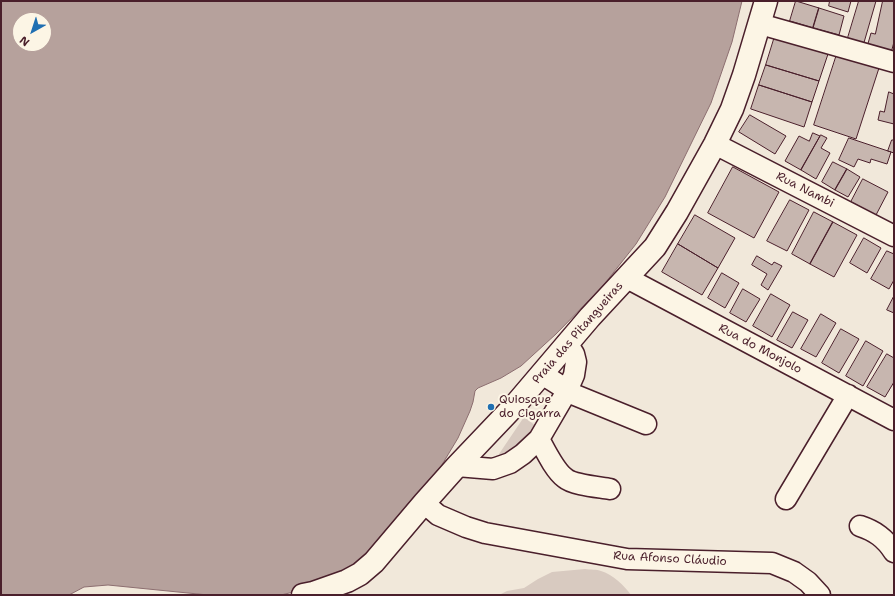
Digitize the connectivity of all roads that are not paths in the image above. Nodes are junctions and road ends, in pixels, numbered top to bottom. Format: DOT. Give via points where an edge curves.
graph roads {
  1 [pos="766,1"];
  2 [pos="760,24"];
  3 [pos="894,62"];
  4 [pos="715,144"];
  5 [pos="894,236"];
  6 [pos="626,278"];
  7 [pos="567,344"];
  8 [pos="542,374"];
  9 [pos="567,390"];
  10 [pos="848,395"];
  11 [pos="894,420"];
  12 [pos="646,424"];
  13 [pos="539,439"];
  14 [pos="457,466"];
  15 [pos="610,489"];
  16 [pos="786,499"];
  17 [pos="424,503"];
  18 [pos="860,526"];
  19 [pos="894,552"];
  20 [pos="303,595"];
  21 [pos="820,595"];
  1 -- 2 [label="main road, Praia das Pitangueiras"];
  2 -- 3 [label="street"];
  2 -- 4 [label="main road, Praia das Pitangueiras" via="732,109"];
  4 -- 5 [label="street, Rua Nambi"];
  4 -- 6 [label="main road, Praia das Pitangueiras" via="655,247"];
  6 -- 7 [label="main road, Praia das Pitangueiras"];
  6 -- 10 [label="street, Rua do Monjolo"];
  7 -- 8 [label="main road, Praia das Pitangueiras"];
  7 -- 9 [label="street" via="576,362 574,375"];
  8 -- 9 [label="street"];
  8 -- 14 [label="main road, Praia das Pitangueiras"];
  9 -- 12 [label="street"];
  9 -- 13 [label="street"];
  10 -- 11 [label="street, Rua do Monjolo"];
  10 -- 16 [label="street"];
  13 -- 14 [label="street" via="510,463 493,469"];
  13 -- 15 [label="street" via="565,479"];
  14 -- 17 [label="main road, Praia das Pitangueiras"];
  17 -- 20 [label="main road, Praia das Pitangueiras" via="374,562 360,574 347,581"];
  17 -- 21 [label="street, Rua Afonso Cláudio" via="438,515 485,533 627,559 772,563 794,572"];
  18 -- 19 [label="street" via="882,537"];
}
